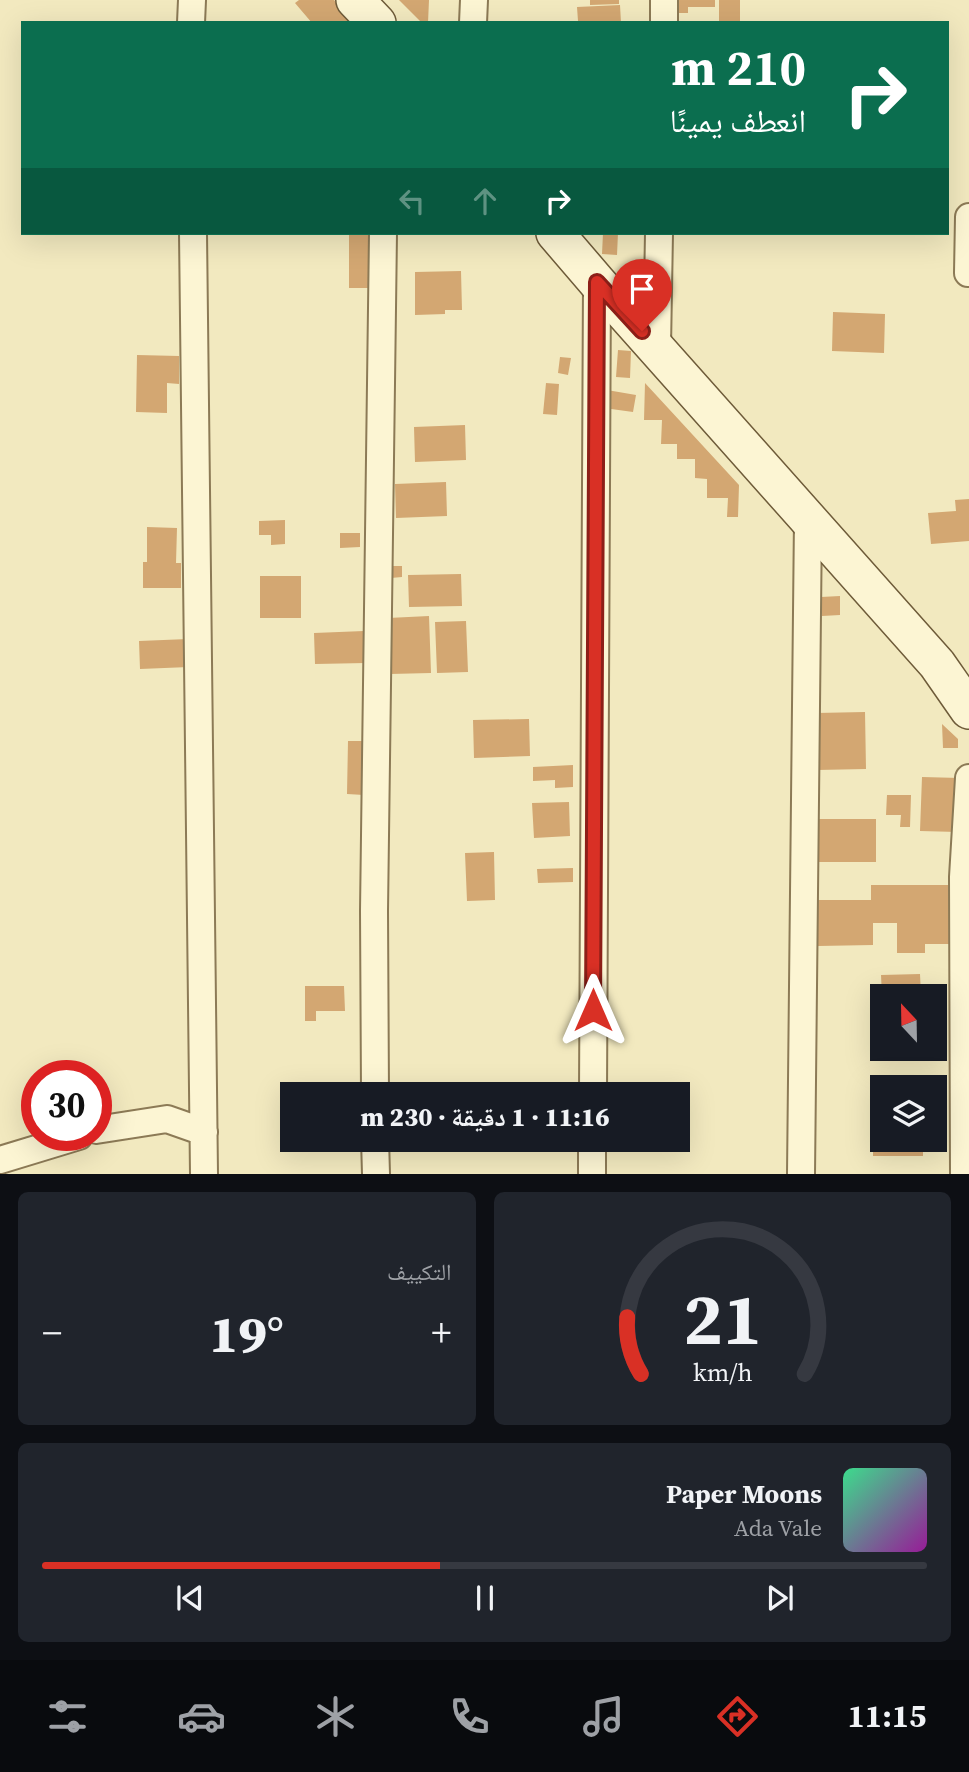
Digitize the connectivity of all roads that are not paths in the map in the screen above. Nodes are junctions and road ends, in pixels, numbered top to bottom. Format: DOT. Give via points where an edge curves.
graph roads {
  1 [pos="192,0"];
  2 [pos="355,0"];
  3 [pos="474,0"];
  4 [pos="664,0"];
  5 [pos="191,21"];
  6 [pos="375,21"];
  7 [pos="473,21"];
  8 [pos="664,21"];
  9 [pos="969,217"];
  10 [pos="193,235"];
  11 [pos="383,235"];
  12 [pos="557,235"];
  13 [pos="659,235"];
  14 [pos="968,273"];
  15 [pos="597,282"];
  16 [pos="657,348"];
  17 [pos="808,519"];
  18 [pos="969,710"];
  19 [pos="969,778"];
  20 [pos="375,1082"];
  21 [pos="593,1082"];
  22 [pos="112,1127"];
  23 [pos="204,1132"];
  24 [pos="30,1151"];
  25 [pos="375,1152"];
  26 [pos="592,1152"];
  27 [pos="0,1160"];
  28 [pos="204,1174"];
  29 [pos="376,1174"];
  30 [pos="592,1174"];
  31 [pos="801,1174"];
  32 [pos="964,1174"];
  1 -- 5 [label="street"];
  2 -- 6 [label="street"];
  3 -- 7 [label="street"];
  4 -- 8 [label="street"];
  9 -- 14 [label="street"];
  10 -- 23 [label="street"];
  11 -- 20 [label="street"];
  12 -- 15 [label="street"];
  13 -- 16 [label="street"];
  15 -- 16 [label="street"];
  15 -- 21 [label="street"];
  16 -- 17 [label="street"];
  17 -- 18 [label="street" via="937,664"];
  17 -- 31 [label="street"];
  19 -- 32 [label="street" via="962,877"];
  22 -- 23 [label="street" via="167,1118"];
  23 -- 28 [label="street"];
  24 -- 27 [label="street"];
  25 -- 29 [label="street"];
  26 -- 30 [label="street"];
}
